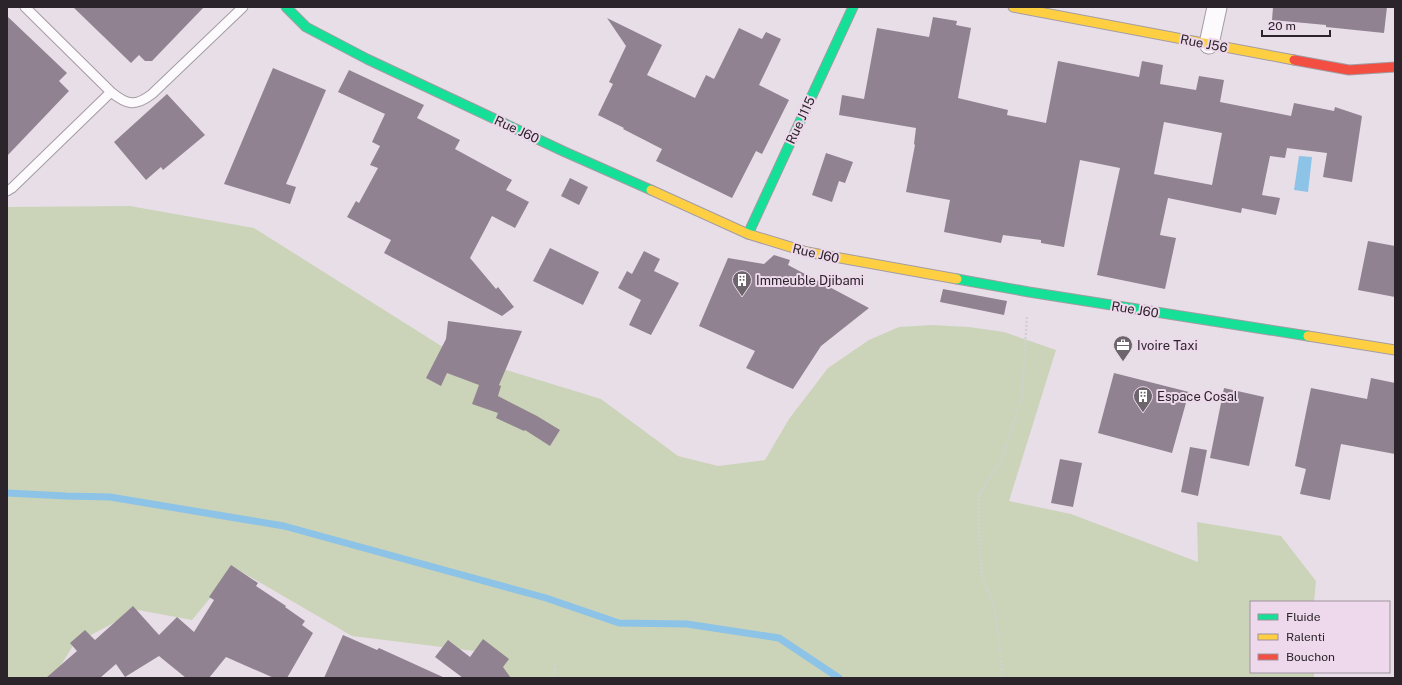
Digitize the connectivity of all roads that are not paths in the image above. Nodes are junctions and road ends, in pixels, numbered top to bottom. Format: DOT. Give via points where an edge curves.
graph roads {
  1 [pos="25,7"];
  2 [pos="243,7"];
  3 [pos="286,7"];
  4 [pos="853,7"];
  5 [pos="1013,7"];
  6 [pos="1217,7"];
  7 [pos="1209,44"];
  8 [pos="1395,66"];
  9 [pos="111,92"];
  10 [pos="7,191"];
  11 [pos="748,234"];
  12 [pos="1395,350"];
  1 -- 9 [label="lane"];
  2 -- 9 [label="lane" via="147,98 131,103 122,101"];
  3 -- 11 [label="street, Rue J60" via="306,27 367,59"];
  4 -- 11 [label="street, Rue J115"];
  5 -- 7 [label="street, Rue J56"];
  6 -- 7 [label="street"];
  7 -- 8 [label="street, Rue J56" via="1349,70"];
  9 -- 10 [label="lane"];
  11 -- 12 [label="street, Rue J60" via="807,252 1029,292"];
}
